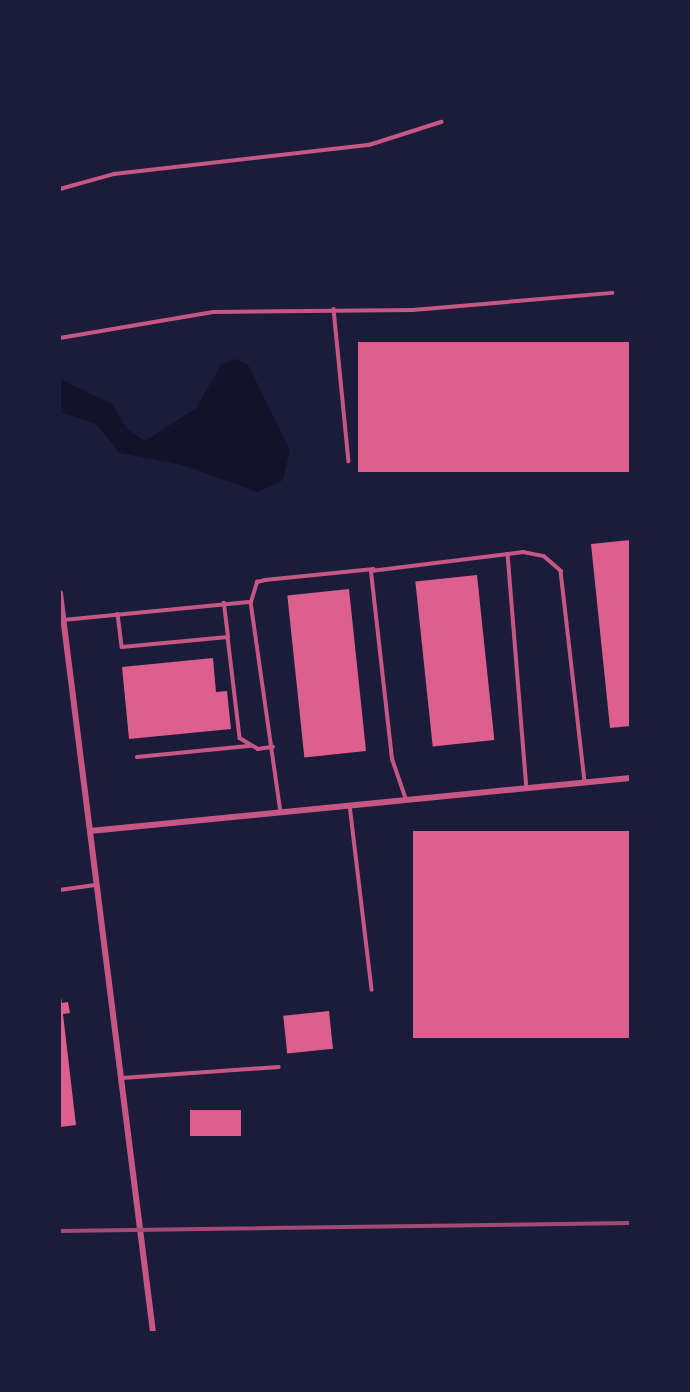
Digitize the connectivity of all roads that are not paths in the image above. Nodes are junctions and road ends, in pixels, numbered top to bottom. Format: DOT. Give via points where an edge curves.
graph roads {
  1 [pos="441,122"];
  2 [pos="60,189"];
  3 [pos="612,293"];
  4 [pos="334,309"];
  5 [pos="60,338"];
  6 [pos="349,461"];
  7 [pos="508,554"];
  8 [pos="373,569"];
  9 [pos="60,593"];
  10 [pos="251,602"];
  11 [pos="224,603"];
  12 [pos="60,607"];
  13 [pos="118,614"];
  14 [pos="63,620"];
  15 [pos="228,637"];
  16 [pos="250,746"];
  17 [pos="273,747"];
  18 [pos="137,757"];
  19 [pos="631,778"];
  20 [pos="585,782"];
  21 [pos="527,788"];
  22 [pos="406,800"];
  23 [pos="350,805"];
  24 [pos="281,812"];
  25 [pos="90,831"];
  26 [pos="97,885"];
  27 [pos="60,890"];
  28 [pos="372,990"];
  29 [pos="279,1067"];
  30 [pos="120,1078"];
  31 [pos="153,1332"];
  1 -- 2 [label="lane" via="369,145 114,174"];
  3 -- 4 [label="lane" via="413,310"];
  4 -- 5 [label="lane" via="258,316 213,312"];
  4 -- 6 [label="lane"];
  7 -- 8 [label="lane"];
  7 -- 20 [label="lane" via="544,556 561,571"];
  7 -- 21 [label="lane"];
  8 -- 10 [label="lane" via="257,582"];
  8 -- 22 [label="lane" via="393,759"];
  9 -- 12 [label="street"];
  10 -- 11 [label="lane"];
  10 -- 17 [label="lane"];
  11 -- 13 [label="lane"];
  11 -- 15 [label="lane"];
  12 -- 14 [label="street"];
  13 -- 14 [label="lane"];
  13 -- 15 [label="lane" via="122,647"];
  14 -- 25 [label="street"];
  15 -- 16 [label="lane" via="240,738"];
  16 -- 17 [label="lane"];
  16 -- 18 [label="lane"];
  17 -- 24 [label="lane"];
  19 -- 20 [label="street"];
  20 -- 21 [label="street"];
  21 -- 22 [label="street"];
  22 -- 23 [label="street"];
  23 -- 24 [label="street"];
  23 -- 28 [label="lane"];
  24 -- 25 [label="street"];
  25 -- 26 [label="street"];
  26 -- 27 [label="lane"];
  26 -- 30 [label="street"];
  29 -- 30 [label="lane"];
  30 -- 31 [label="street"];
}
